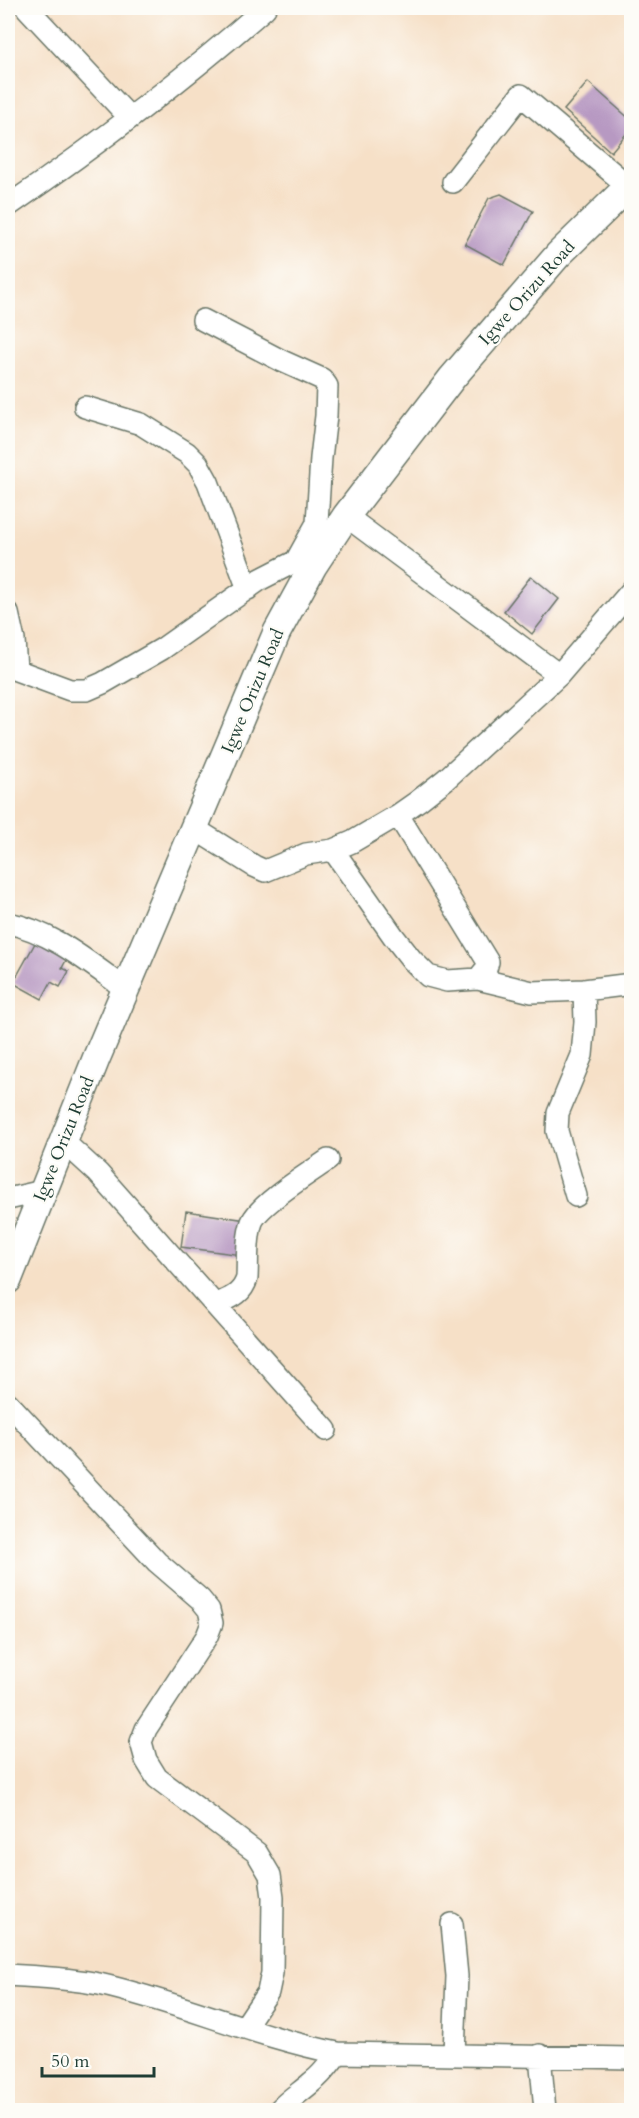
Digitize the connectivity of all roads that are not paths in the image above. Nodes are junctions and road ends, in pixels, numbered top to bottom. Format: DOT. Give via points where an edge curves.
graph roads {
  1 [pos="27,8"];
  2 [pos="265,8"];
  3 [pos="130,118"];
  4 [pos="453,182"];
  5 [pos="630,184"];
  6 [pos="8,206"];
  7 [pos="203,320"];
  8 [pos="85,407"];
  9 [pos="332,526"];
  10 [pos="305,564"];
  11 [pos="248,588"];
  12 [pos="632,590"];
  13 [pos="8,613"];
  14 [pos="12,668"];
  15 [pos="559,675"];
  16 [pos="398,815"];
  17 [pos="195,829"];
  18 [pos="333,850"];
  19 [pos="8,923"];
  20 [pos="478,979"];
  21 [pos="632,984"];
  22 [pos="126,989"];
  23 [pos="584,990"];
  24 [pos="63,1141"];
  25 [pos="328,1160"];
  26 [pos="44,1191"];
  27 [pos="576,1196"];
  28 [pos="8,1199"];
  29 [pos="10,1269"];
  30 [pos="215,1305"];
  31 [pos="8,1403"];
  32 [pos="326,1430"];
  33 [pos="452,1924"];
  34 [pos="8,1975"];
  35 [pos="244,2028"];
  36 [pos="338,2053"];
  37 [pos="454,2054"];
  38 [pos="540,2055"];
  39 [pos="632,2058"];
  40 [pos="279,2110"];
  41 [pos="545,2110"];
  1 -- 3 [label="street"];
  2 -- 3 [label="street"];
  3 -- 6 [label="street"];
  4 -- 5 [label="street" via="521,95"];
  5 -- 9 [label="main road, Igwe Orizu Road" via="558,255"];
  7 -- 9 [label="street" via="322,379 327,386 318,488"];
  8 -- 11 [label="street" via="141,424 198,464"];
  9 -- 10 [label="main road, Igwe Orizu Road"];
  9 -- 15 [label="street"];
  10 -- 11 [label="street" via="261,579"];
  10 -- 17 [label="main road, Igwe Orizu Road"];
  11 -- 14 [label="street" via="162,649 87,690 70,690"];
  12 -- 15 [label="street"];
  13 -- 14 [label="street" via="14,640"];
  15 -- 16 [label="street" via="446,779"];
  16 -- 18 [label="street"];
  16 -- 20 [label="street" via="488,962"];
  17 -- 18 [label="street" via="265,870 306,854"];
  17 -- 22 [label="main road, Igwe Orizu Road"];
  18 -- 20 [label="street" via="394,937 428,976 447,981"];
  19 -- 22 [label="street" via="59,942"];
  20 -- 23 [label="street" via="532,992"];
  21 -- 23 [label="street"];
  22 -- 24 [label="main road, Igwe Orizu Road"];
  23 -- 27 [label="street" via="582,1055 558,1113 557,1131"];
  24 -- 26 [label="main road, Igwe Orizu Road"];
  24 -- 30 [label="street" via="98,1173"];
  25 -- 30 [label="street" via="259,1212 252,1221 245,1287"];
  26 -- 28 [label="street"];
  26 -- 29 [label="main road, Igwe Orizu Road"];
  30 -- 32 [label="street"];
  31 -- 35 [label="street" via="157,1562 209,1610 212,1623 207,1636 141,1742 157,1778 252,1848 270,1875 272,1973 268,1992"];
  33 -- 37 [label="street" via="457,1976"];
  34 -- 35 [label="street" via="98,1984"];
  35 -- 36 [label="street"];
  36 -- 37 [label="street"];
  36 -- 40 [label="street" via="313,2082"];
  37 -- 38 [label="street"];
  38 -- 39 [label="street"];
  38 -- 41 [label="street"];
}
